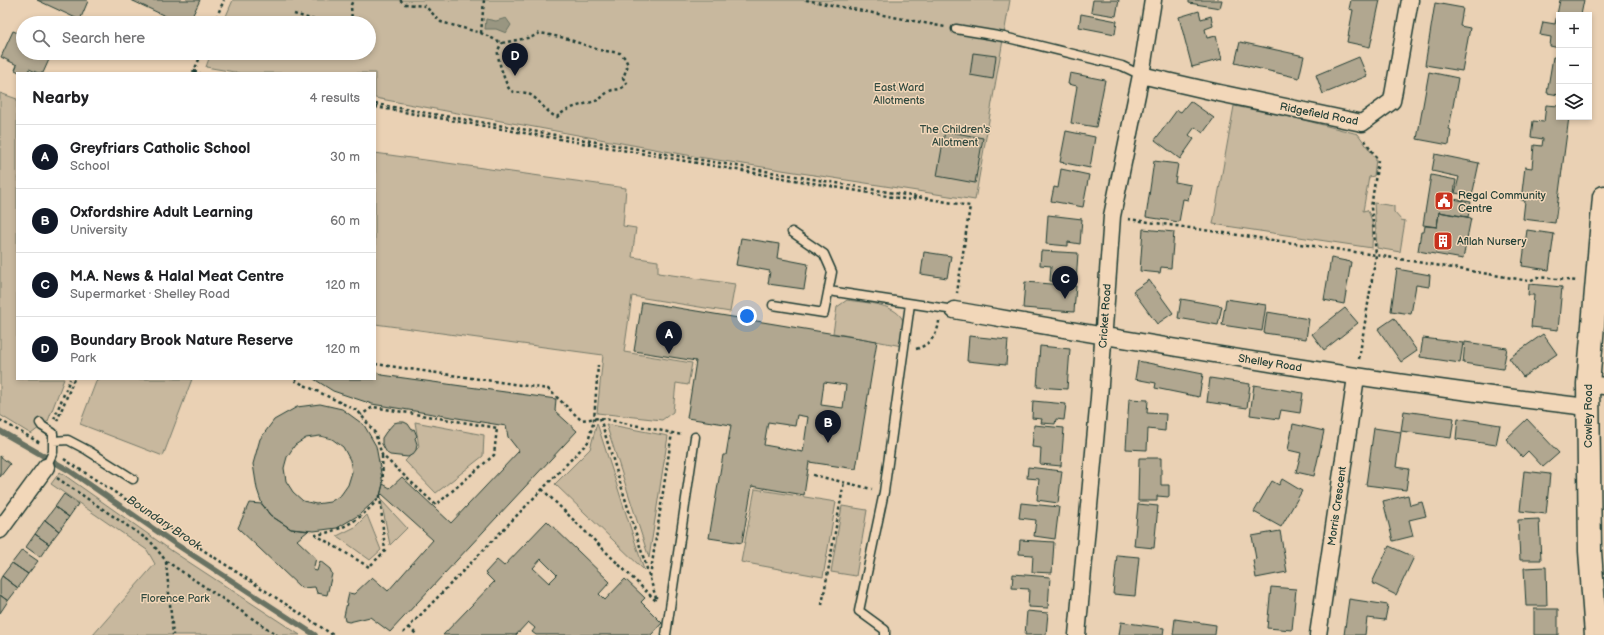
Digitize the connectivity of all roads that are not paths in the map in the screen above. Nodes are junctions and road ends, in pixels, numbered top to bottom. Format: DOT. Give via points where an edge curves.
graph roads {
  1 [pos="1153,0"];
  2 [pos="1410,0"];
  3 [pos="956,29"];
  4 [pos="1141,75"];
  5 [pos="1603,208"];
  6 [pos="792,232"];
  7 [pos="829,290"];
  8 [pos="910,304"];
  9 [pos="773,305"];
  10 [pos="954,310"];
  11 [pos="1103,336"];
  12 [pos="1356,377"];
  13 [pos="1596,385"];
  14 [pos="1587,407"];
  15 [pos="40,423"];
  16 [pos="53,437"];
  17 [pos="695,437"];
  18 [pos="48,461"];
  19 [pos="133,479"];
  20 [pos="0,530"];
  21 [pos="666,635"];
  22 [pos="885,635"];
  23 [pos="1077,635"];
  24 [pos="1318,635"];
  25 [pos="1596,635"];
  1 -- 4 [label="street, Cricket Road"];
  2 -- 4 [label="street, Ridgefield Road" via="1392,101 1362,123"];
  3 -- 4 [label="lane" via="1122,66"];
  4 -- 11 [label="street, Cricket Road" via="1112,216"];
  5 -- 13 [label="main road, Cowley Road"];
  6 -- 7 [label="lane" via="824,254 832,272"];
  7 -- 8 [label="lane"];
  7 -- 9 [label="lane" via="824,313"];
  8 -- 10 [label="lane"];
  8 -- 22 [label="lane" via="884,492 860,611 886,630"];
  10 -- 11 [label="street, Shelley Road"];
  11 -- 12 [label="street, Shelley Road"];
  11 -- 23 [label="street, Cricket Road"];
  12 -- 14 [label="street, Shelley Road"];
  12 -- 24 [label="street, Morris Crescent"];
  13 -- 14 [label="main road, Cowley Road"];
  14 -- 25 [label="main road, Cowley Road" via="1590,551"];
  15 -- 16 [label="lane"];
  16 -- 18 [label="lane"];
  16 -- 19 [label="lane" via="68,440"];
  17 -- 21 [label="lane"];
  18 -- 20 [label="street"];
}
